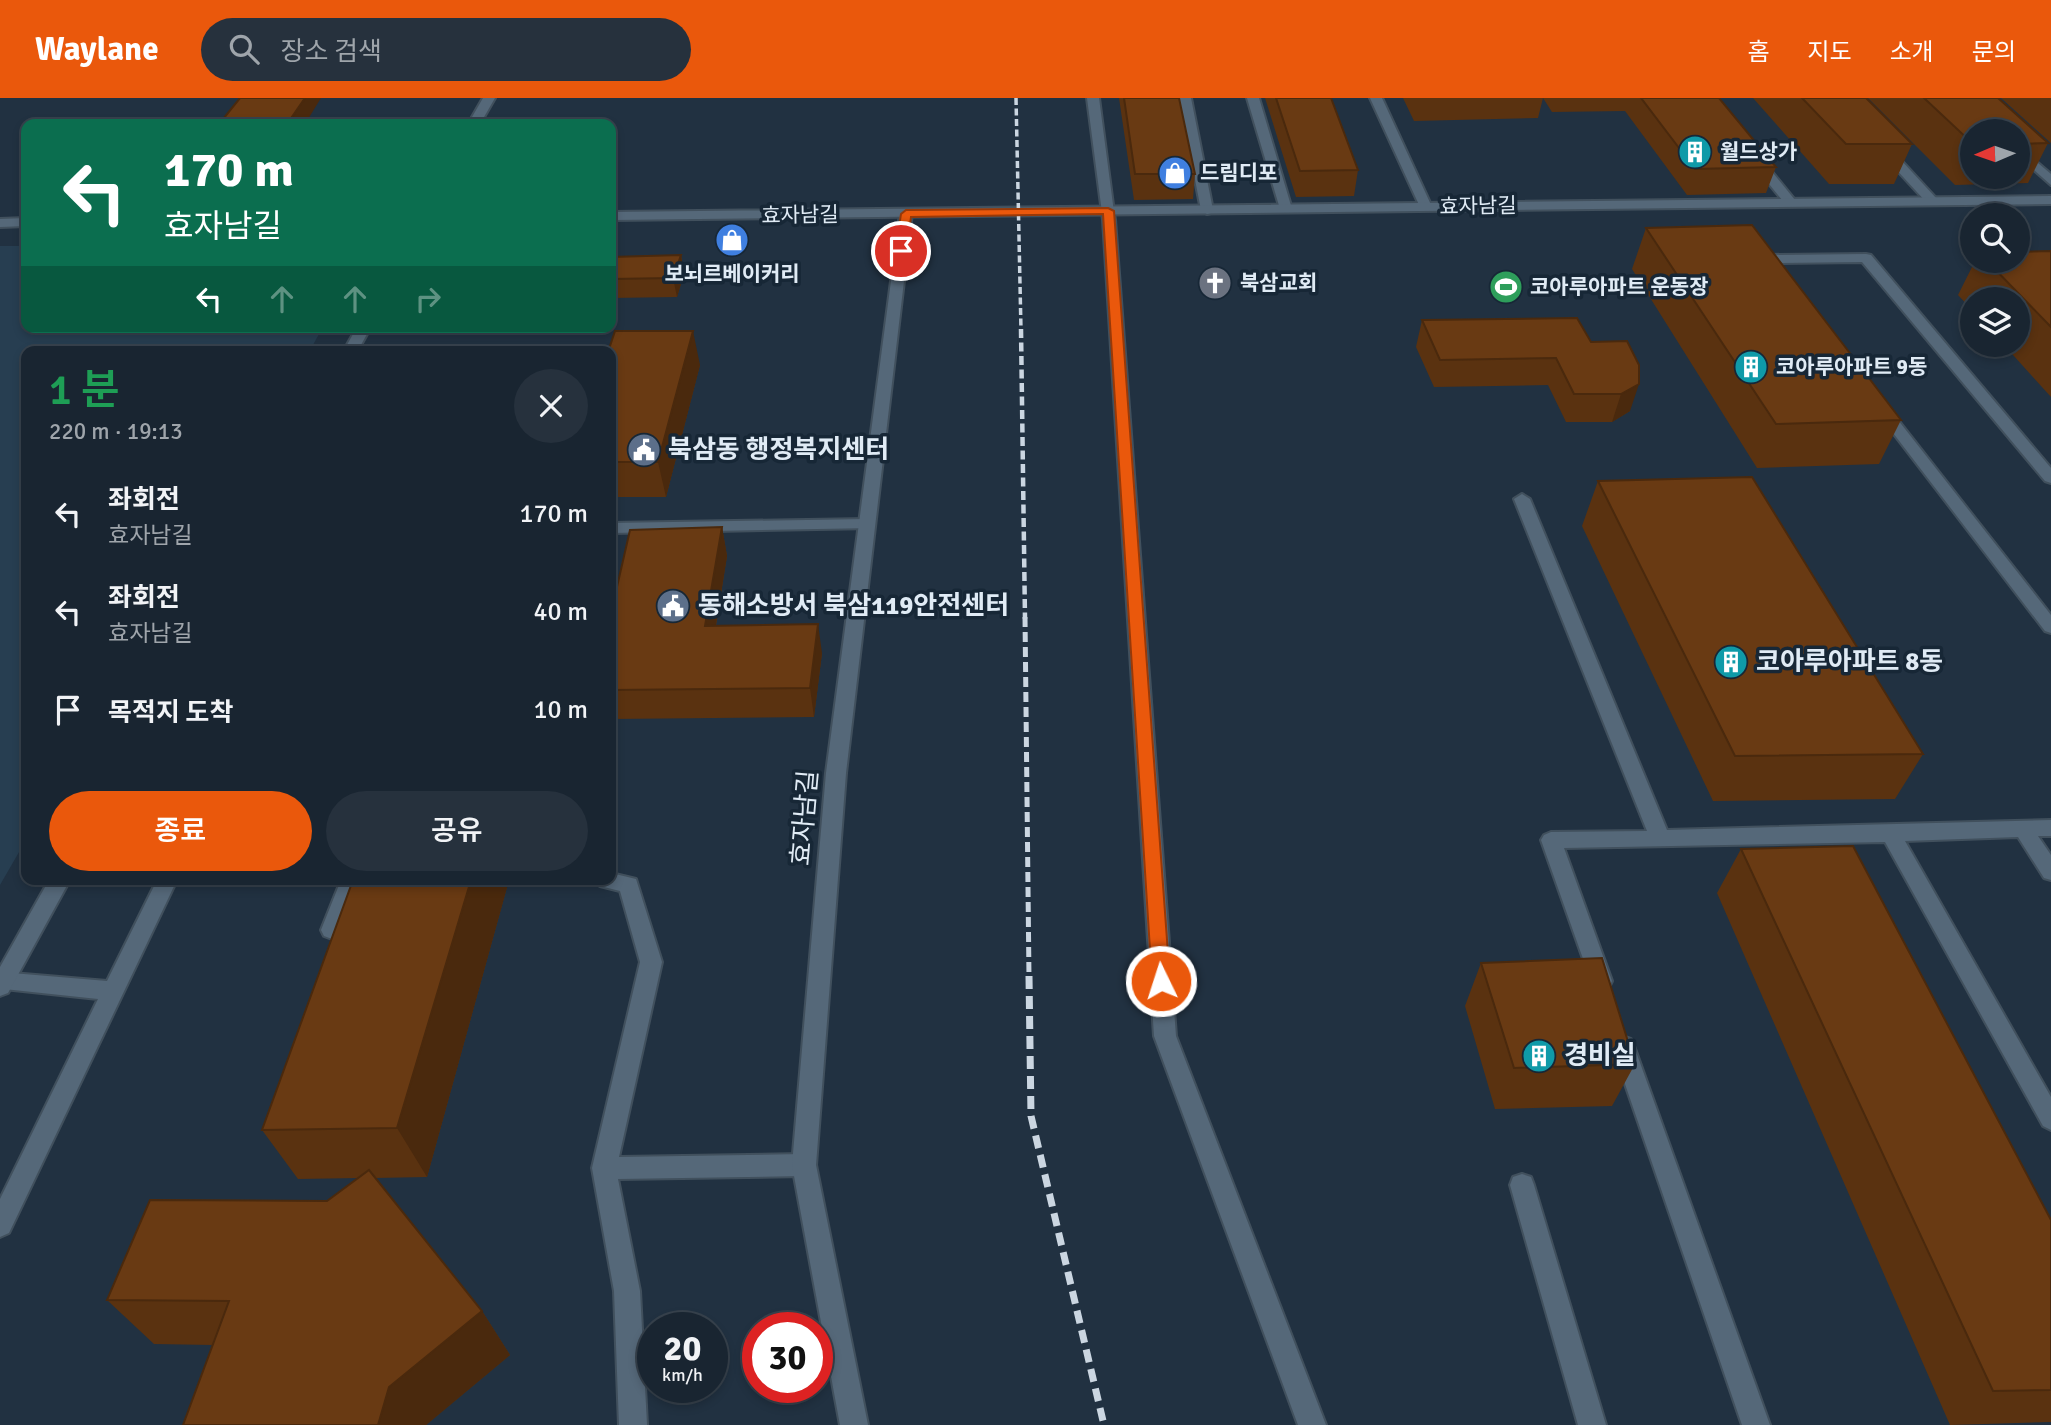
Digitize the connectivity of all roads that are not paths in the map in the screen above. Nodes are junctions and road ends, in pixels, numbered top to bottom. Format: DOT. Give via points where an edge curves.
graph roads {
  1 [pos="489,98"];
  2 [pos="1093,98"];
  3 [pos="1185,98"];
  4 [pos="1253,98"];
  5 [pos="1376,98"];
  6 [pos="477,119"];
  7 [pos="1880,145"];
  8 [pos="1749,150"];
  9 [pos="2030,161"];
  10 [pos="2051,181"];
  11 [pos="2051,200"];
  12 [pos="1932,201"];
  13 [pos="1791,203"];
  14 [pos="1426,207"];
  15 [pos="1208,209"];
  16 [pos="1286,209"];
  17 [pos="1108,211"];
  18 [pos="906,214"];
  19 [pos="616,216"];
  20 [pos="21,222"];
  21 [pos="0,223"];
  22 [pos="1782,281"];
  23 [pos="1874,399"];
  24 [pos="2051,478"];
  25 [pos="1522,499"];
  26 [pos="867,524"];
  27 [pos="616,528"];
  28 [pos="2051,627"];
  29 [pos="2051,828"];
  30 [pos="2023,829"];
  31 [pos="1891,835"];
  32 [pos="1660,838"];
  33 [pos="2051,872"];
  34 [pos="616,882"];
  35 [pos="57,885"];
  36 [pos="165,885"];
  37 [pos="349,885"];
  38 [pos="332,930"];
  39 [pos="1,982"];
  40 [pos="113,991"];
  41 [pos="1606,996"];
  42 [pos="1615,1022"];
  43 [pos="2051,1119"];
  44 [pos="804,1166"];
  45 [pos="604,1168"];
  46 [pos="1522,1185"];
  47 [pos="0,1225"];
  48 [pos="633,1425"];
  49 [pos="854,1425"];
  50 [pos="1312,1425"];
  51 [pos="1592,1425"];
  52 [pos="1756,1425"];
  1 -- 6 [label="street"];
  2 -- 17 [label="street"];
  3 -- 15 [label="street"];
  4 -- 16 [label="street"];
  5 -- 14 [label="street"];
  7 -- 12 [label="street"];
  8 -- 13 [label="street"];
  9 -- 10 [label="street"];
  11 -- 12 [label="street, 효자남길"];
  12 -- 13 [label="street, 효자남길"];
  13 -- 14 [label="street, 효자남길"];
  14 -- 16 [label="street, 효자남길"];
  15 -- 16 [label="street, 효자남길"];
  15 -- 17 [label="street, 효자남길"];
  17 -- 18 [label="street, 효자남길"];
  17 -- 50 [label="street" via="1165,1036"];
  18 -- 19 [label="street, 효자남길"];
  18 -- 26 [label="street, 효자남길"];
  20 -- 21 [label="street"];
  22 -- 24 [label="street" via="1766,259 1866,258"];
  23 -- 28 [label="street"];
  25 -- 32 [label="street"];
  26 -- 27 [label="lane"];
  26 -- 44 [label="street, 효자남길" via="836,773"];
  29 -- 30 [label="street"];
  30 -- 31 [label="street"];
  30 -- 33 [label="street"];
  31 -- 32 [label="street"];
  31 -- 43 [label="street"];
  32 -- 41 [label="street" via="1551,840"];
  34 -- 45 [label="street" via="629,886 652,962"];
  35 -- 39 [label="street"];
  36 -- 40 [label="street"];
  37 -- 38 [label="street"];
  39 -- 40 [label="street"];
  40 -- 47 [label="street"];
  42 -- 52 [label="street"];
  44 -- 45 [label="street"];
  44 -- 49 [label="street, 효자남길"];
  45 -- 48 [label="street" via="627,1291"];
  46 -- 51 [label="street"];
}
